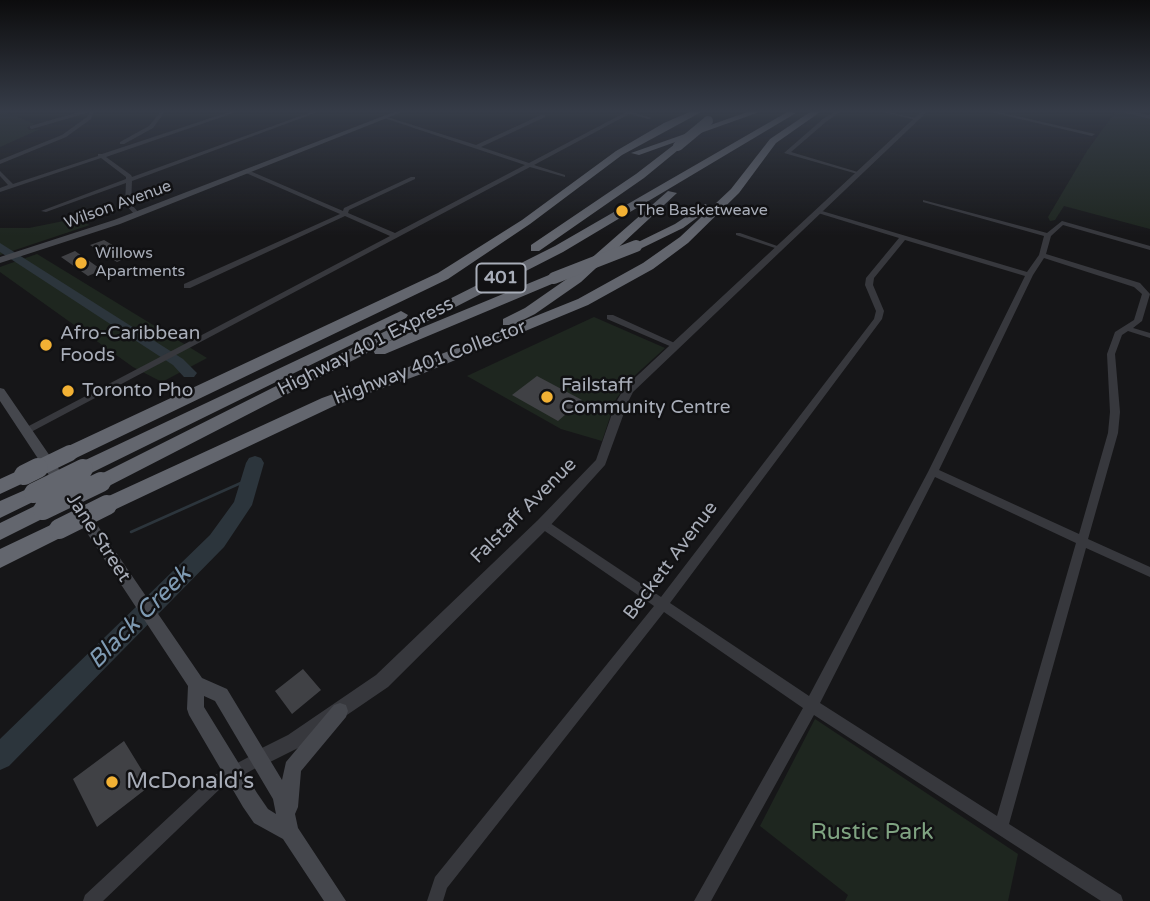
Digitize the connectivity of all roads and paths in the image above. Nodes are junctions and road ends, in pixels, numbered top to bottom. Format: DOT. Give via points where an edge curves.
graph roads {
  1 [pos="25,152"];
  2 [pos="106,152"];
  3 [pos="110,152"];
  4 [pos="205,152"];
  5 [pos="298,152"];
  6 [pos="492,152"];
  7 [pos="553,152"];
  8 [pos="621,152"];
  9 [pos="639,152"];
  10 [pos="670,152"];
  11 [pos="705,152"];
  12 [pos="726,152"];
  13 [pos="728,152"];
  14 [pos="761,152"];
  15 [pos="765,152"];
  16 [pos="788,152"];
  17 [pos="882,152"];
  18 [pos="100,155"];
  19 [pos="0,162"];
  20 [pos="530,164"];
  21 [pos="248,172"];
  22 [pos="0,173"];
  23 [pos="859,174"];
  24 [pos="563,176"];
  25 [pos="413,178"];
  26 [pos="130,179"];
  27 [pos="12,186"];
  28 [pos="0,190"];
  29 [pos="925,201"];
  30 [pos="44,211"];
  31 [pos="820,212"];
  32 [pos="137,214"];
  33 [pos="345,214"];
  34 [pos="738,234"];
  35 [pos="1048,235"];
  36 [pos="395,236"];
  37 [pos="903,238"];
  38 [pos="535,248"];
  39 [pos="780,248"];
  40 [pos="1150,248"];
  41 [pos="36,249"];
  42 [pos="1042,255"];
  43 [pos="0,261"];
  44 [pos="1028,275"];
  45 [pos="443,276"];
  46 [pos="187,286"];
  47 [pos="610,317"];
  48 [pos="1127,328"];
  49 [pos="1150,336"];
  50 [pos="675,345"];
  51 [pos="0,392"];
  52 [pos="267,398"];
  53 [pos="328,402"];
  54 [pos="28,430"];
  55 [pos="933,472"];
  56 [pos="0,487"];
  57 [pos="38,502"];
  58 [pos="0,510"];
  59 [pos="543,524"];
  60 [pos="0,532"];
  61 [pos="1082,541"];
  62 [pos="0,559"];
  63 [pos="1150,572"];
  64 [pos="663,604"];
  65 [pos="196,684"];
  66 [pos="811,705"];
  67 [pos="340,711"];
  68 [pos="260,758"];
  69 [pos="233,773"];
  70 [pos="1001,827"];
  71 [pos="290,832"];
  72 [pos="91,901"];
  73 [pos="336,901"];
  74 [pos="435,901"];
  75 [pos="702,901"];
  76 [pos="1115,901"];
  1 -- 19 [label="street"];
  2 -- 18 [label="street"];
  3 -- 18 [label="street"];
  4 -- 26 [label="street"];
  5 -- 21 [label="main road, Wilson Avenue"];
  6 -- 20 [label="street"];
  7 -- 20 [label="street"];
  8 -- 45 [label="highway, 401"];
  9 -- 45 [label="highway" via="517,239"];
  10 -- 38 [label="highway, bridge"];
  11 -- 38 [label="highway, Highway 401 Express / 401"];
  12 -- 52 [label="highway, Highway 401 Express / 401" via="559,249"];
  13 -- 53 [label="highway" via="657,205 576,279 530,311"];
  14 -- 52 [label="highway, bridge" via="697,214 636,246"];
  15 -- 53 [label="highway, Highway 401 Collector" via="707,220 648,266 570,307"];
  16 -- 23 [label="street"];
  17 -- 23 [label="street, Falstaff Avenue"];
  18 -- 26 [label="street"];
  18 -- 27 [label="street"];
  20 -- 24 [label="street"];
  20 -- 36 [label="street"];
  21 -- 32 [label="main road, Wilson Avenue"];
  21 -- 33 [label="street"];
  22 -- 27 [label="street"];
  23 -- 31 [label="street, Falstaff Avenue"];
  25 -- 33 [label="street" via="346,209"];
  26 -- 30 [label="street"];
  26 -- 32 [label="street" via="128,204"];
  27 -- 28 [label="street"];
  29 -- 35 [label="street"];
  31 -- 37 [label="street"];
  31 -- 39 [label="street, Falstaff Avenue"];
  32 -- 41 [label="main road, Wilson Avenue"];
  33 -- 36 [label="street"];
  33 -- 46 [label="street"];
  34 -- 39 [label="street"];
  35 -- 40 [label="street" via="1062,223"];
  35 -- 42 [label="street"];
  36 -- 54 [label="street"];
  37 -- 44 [label="street"];
  37 -- 64 [label="street, Beckett Avenue" via="870,278 878,319"];
  38 -- 57 [label="highway, Highway 401 Express / 401, bridge" via="83,469"];
  39 -- 50 [label="street, Falstaff Avenue"];
  41 -- 43 [label="main road, Wilson Avenue"];
  42 -- 44 [label="street"];
  42 -- 48 [label="street" via="1142,288 1146,294 1140,315"];
  44 -- 55 [label="street"];
  45 -- 56 [label="highway, 401, bridge"];
  47 -- 50 [label="street"];
  48 -- 49 [label="street"];
  48 -- 61 [label="street" via="1118,334 1111,354 1113,433"];
  50 -- 59 [label="street, Falstaff Avenue" via="629,390 601,462"];
  51 -- 54 [label="main road, Jane Street"];
  52 -- 57 [label="highway, Highway 401 Express / 401, bridge" via="101,482"];
  53 -- 62 [label="highway, Highway 401 Collector, bridge"];
  54 -- 65 [label="main road, Jane Street"];
  55 -- 61 [label="street"];
  55 -- 66 [label="street"];
  57 -- 58 [label="highway, Highway 401 Express / 401"];
  57 -- 60 [label="highway, Highway 401 Express / 401"];
  59 -- 64 [label="street"];
  59 -- 67 [label="street, Falstaff Avenue" via="380,683"];
  61 -- 63 [label="street"];
  61 -- 70 [label="street"];
  64 -- 66 [label="street"];
  64 -- 74 [label="street, Beckett Avenue" via="441,883"];
  65 -- 68 [label="main road, Jane Street" via="220,695"];
  65 -- 69 [label="main road, Jane Street" via="195,709"];
  66 -- 70 [label="street"];
  66 -- 75 [label="street"];
  67 -- 68 [label="street, Falstaff Avenue"];
  67 -- 71 [label="main road" via="292,768"];
  68 -- 69 [label="street"];
  68 -- 71 [label="main road, Jane Street" via="281,796"];
  69 -- 71 [label="main road, Jane Street" via="261,816"];
  69 -- 72 [label="street" via="218,781"];
  70 -- 76 [label="street"];
  71 -- 73 [label="main road, Jane Street"];
}
